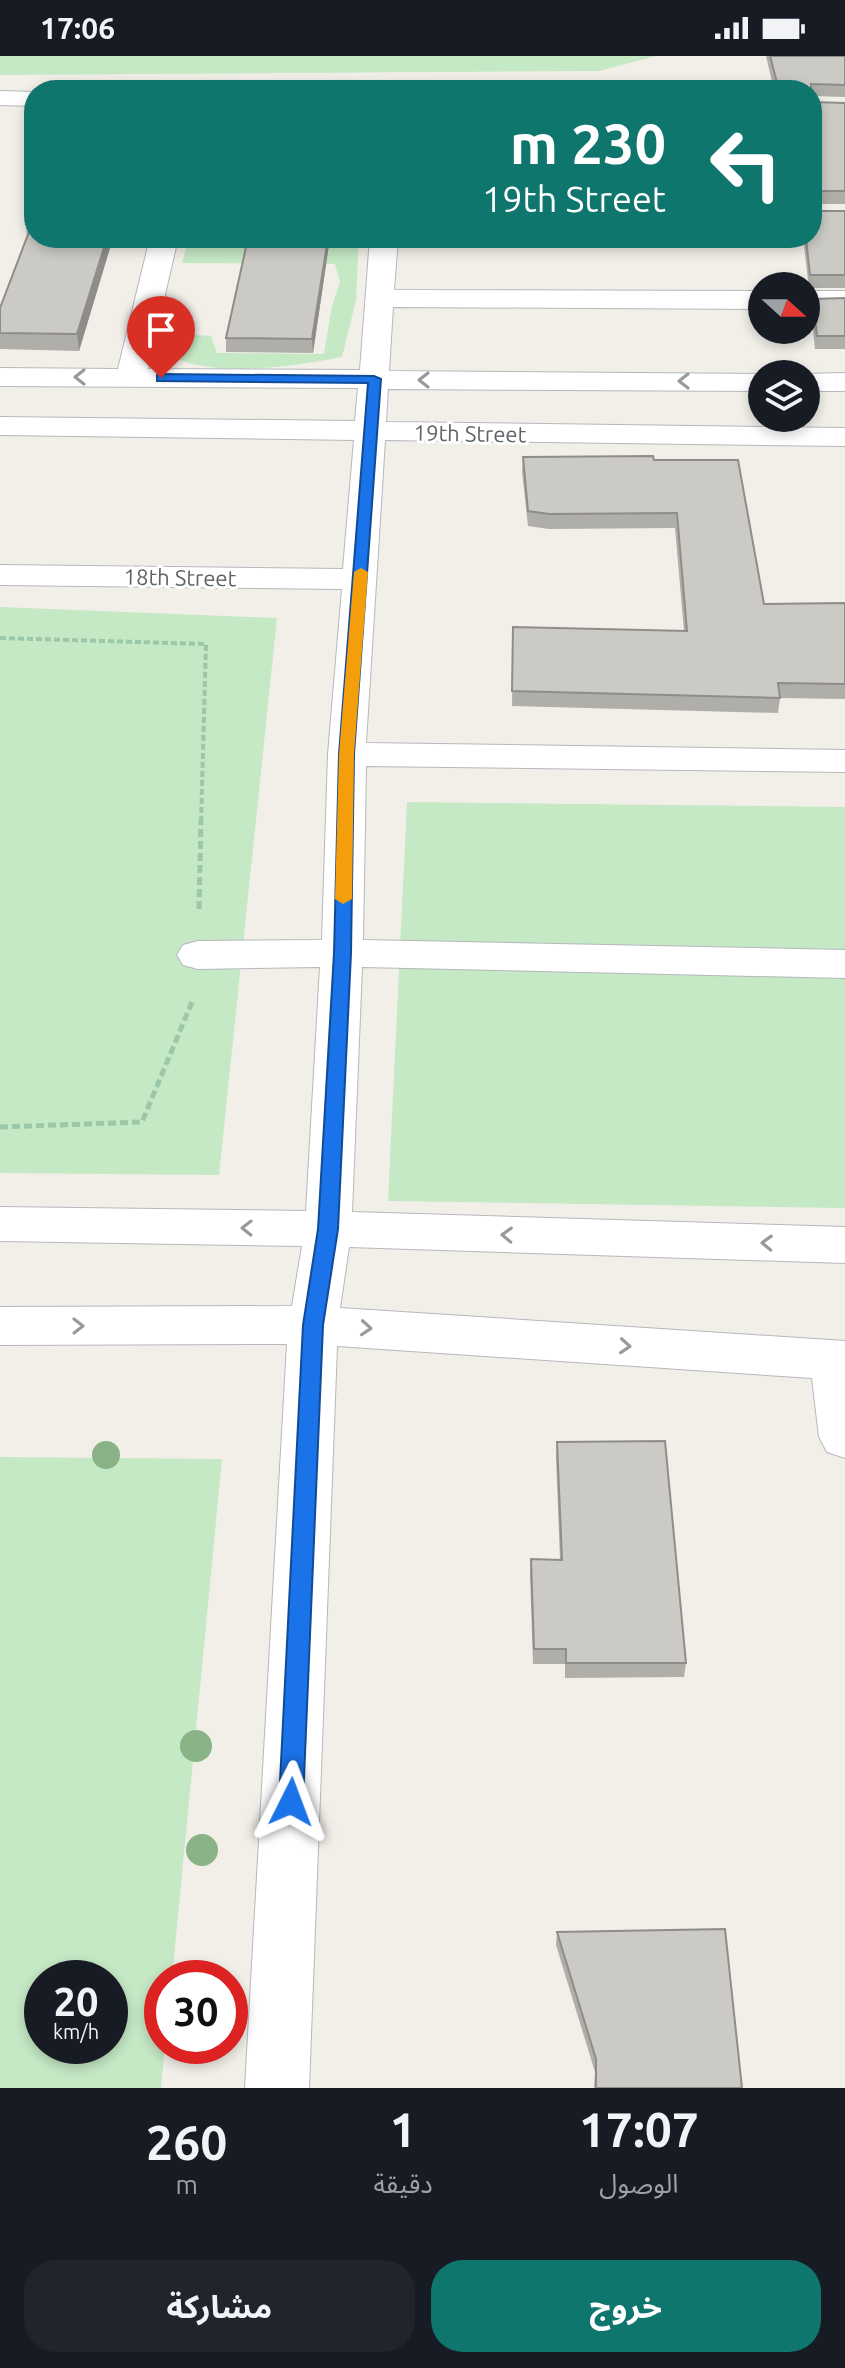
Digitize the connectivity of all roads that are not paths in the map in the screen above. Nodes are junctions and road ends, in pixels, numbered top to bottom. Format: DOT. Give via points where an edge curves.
graph roads {
  1 [pos="0,98"];
  2 [pos="24,99"];
  3 [pos="162,248"];
  4 [pos="383,248"];
  5 [pos="380,298"];
  6 [pos="748,300"];
  7 [pos="820,300"];
  8 [pos="845,300"];
  9 [pos="0,377"];
  10 [pos="131,378"];
  11 [pos="374,379"];
  12 [pos="748,382"];
  13 [pos="820,382"];
  14 [pos="845,382"];
  15 [pos="0,426"];
  16 [pos="371,432"];
  17 [pos="845,437"];
  18 [pos="0,575"];
  19 [pos="360,579"];
  20 [pos="347,754"];
  21 [pos="845,761"];
  22 [pos="342,953"];
  23 [pos="198,955"];
  24 [pos="845,964"];
  25 [pos="0,1224"];
  26 [pos="328,1229"];
  27 [pos="845,1245"];
  28 [pos="313,1325"];
  29 [pos="0,1326"];
  30 [pos="840,1361"];
  31 [pos="845,1437"];
  32 [pos="277,2088"];
  1 -- 2 [label="street"];
  3 -- 10 [label="street"];
  4 -- 5 [label="street"];
  5 -- 6 [label="street"];
  5 -- 11 [label="street"];
  7 -- 8 [label="street"];
  10 -- 9 [label="street, one-way"];
  10 -- 11 [label="street"];
  12 -- 11 [label="street, one-way"];
  11 -- 16 [label="street"];
  13 -- 14 [label="street"];
  15 -- 16 [label="street, 19th Street"];
  16 -- 17 [label="street, 19th Street"];
  16 -- 19 [label="street"];
  18 -- 19 [label="street, 18th Street"];
  19 -- 20 [label="street"];
  20 -- 21 [label="street"];
  20 -- 22 [label="street"];
  22 -- 23 [label="street"];
  22 -- 24 [label="street"];
  22 -- 26 [label="street"];
  26 -- 25 [label="street, one-way"];
  27 -- 26 [label="street, one-way"];
  26 -- 28 [label="street"];
  29 -- 28 [label="street, one-way"];
  28 -- 30 [label="street, one-way"];
  28 -- 32 [label="street"];
  30 -- 31 [label="street"];
}
